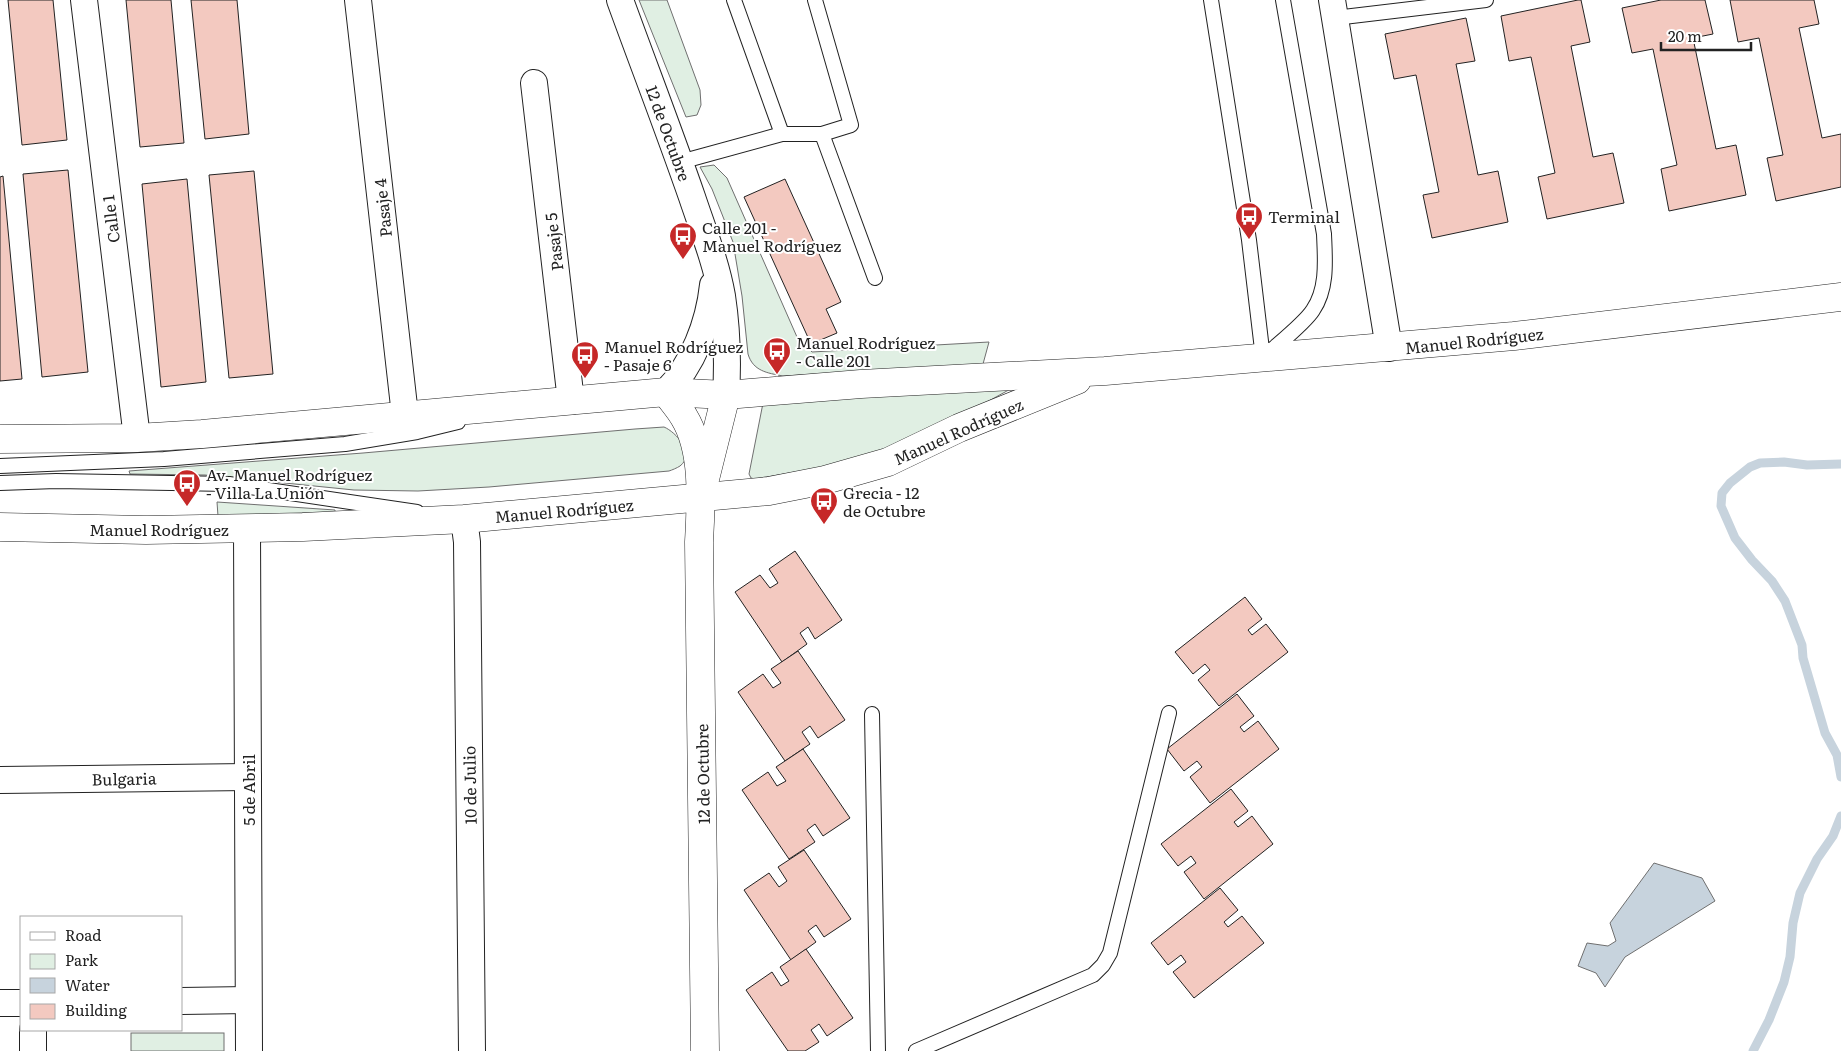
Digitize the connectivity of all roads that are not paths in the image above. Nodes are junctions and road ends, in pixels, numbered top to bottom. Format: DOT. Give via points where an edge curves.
graph roads {
  1 [pos="84,0"];
  2 [pos="358,0"];
  3 [pos="620,0"];
  4 [pos="734,0"];
  5 [pos="815,0"];
  6 [pos="1212,0"];
  7 [pos="1283,0"];
  8 [pos="1486,0"];
  9 [pos="1333,9"];
  10 [pos="534,82"];
  11 [pos="782,134"];
  12 [pos="822,134"];
  13 [pos="680,162"];
  14 [pos="715,267"];
  15 [pos="875,278"];
  16 [pos="1841,297"];
  17 [pos="1388,348"];
  18 [pos="1263,358"];
  19 [pos="1105,371"];
  20 [pos="666,392"];
  21 [pos="726,395"];
  22 [pos="571,401"];
  23 [pos="514,406"];
  24 [pos="405,415"];
  25 [pos="137,438"];
  26 [pos="0,439"];
  27 [pos="0,466"];
  28 [pos="0,483"];
  29 [pos="700,497"];
  30 [pos="464,519"];
  31 [pos="0,527"];
  32 [pos="246,529"];
  33 [pos="1169,713"];
  34 [pos="872,714"];
  35 [pos="248,777"];
  36 [pos="0,780"];
  37 [pos="248,1000"];
  38 [pos="182,1001"];
  39 [pos="0,1003"];
  40 [pos="20,1003"];
  41 [pos="33,1031"];
  42 [pos="33,1051"];
  43 [pos="249,1051"];
  44 [pos="472,1051"];
  45 [pos="705,1051"];
  46 [pos="878,1051"];
  47 [pos="916,1051"];
  1 -- 25 [label="street, Calle 1"];
  2 -- 24 [label="street, Pasaje 4"];
  3 -- 13 [label="street, 12 de Octubre"];
  4 -- 11 [label="lane"];
  5 -- 12 [label="lane" via="851,125"];
  6 -- 18 [label="lane" via="1249,240"];
  7 -- 18 [label="lane" via="1324,234 1325,268 1320,296 1313,311"];
  8 -- 9 [label="lane"];
  9 -- 17 [label="street"];
  10 -- 22 [label="street, Pasaje 5"];
  11 -- 12 [label="lane"];
  11 -- 13 [label="lane"];
  12 -- 15 [label="lane"];
  13 -- 14 [label="street, 12 de Octubre"];
  14 -- 20 [label="street, 12 de Octubre" via="710,302 697,345"];
  14 -- 21 [label="street, 12 de Octubre" via="722,296 728,361"];
  16 -- 17 [label="main road, Manuel Rodríguez"];
  17 -- 18 [label="main road, Manuel Rodríguez"];
  18 -- 19 [label="main road, Manuel Rodríguez"];
  19 -- 21 [label="main road, Manuel Rodríguez" via="870,383"];
  19 -- 29 [label="main road, Manuel Rodríguez" via="959,428 888,462 795,486"];
  20 -- 21 [label="main road, Manuel Rodríguez"];
  20 -- 22 [label="main road, Manuel Rodríguez"];
  20 -- 29 [label="main road, 12 de Octubre" via="693,436 698,456"];
  21 -- 29 [label="main road, 12 de Octubre"];
  22 -- 23 [label="main road, Manuel Rodríguez"];
  23 -- 24 [label="main road, Manuel Rodríguez"];
  23 -- 27 [label="lane" via="433,428 345,444 164,459"];
  24 -- 25 [label="main road, Manuel Rodríguez"];
  25 -- 26 [label="main road, Manuel Rodríguez"];
  28 -- 30 [label="lane" via="229,484"];
  29 -- 30 [label="main road, Manuel Rodríguez"];
  29 -- 45 [label="main road, 12 de Octubre"];
  30 -- 32 [label="main road, Manuel Rodríguez"];
  30 -- 44 [label="street, 10 de Julio" via="467,542"];
  31 -- 32 [label="main road, Manuel Rodríguez"];
  32 -- 35 [label="street, 5 de Abril"];
  33 -- 47 [label="lane" via="1110,953 1104,965 1093,975"];
  34 -- 46 [label="lane"];
  35 -- 36 [label="street, Bulgaria"];
  35 -- 37 [label="street, 5 de Abril"];
  37 -- 38 [label="street"];
  37 -- 43 [label="street, 5 de Abril"];
  39 -- 40 [label="street"];
  41 -- 42 [label="street"];
}
